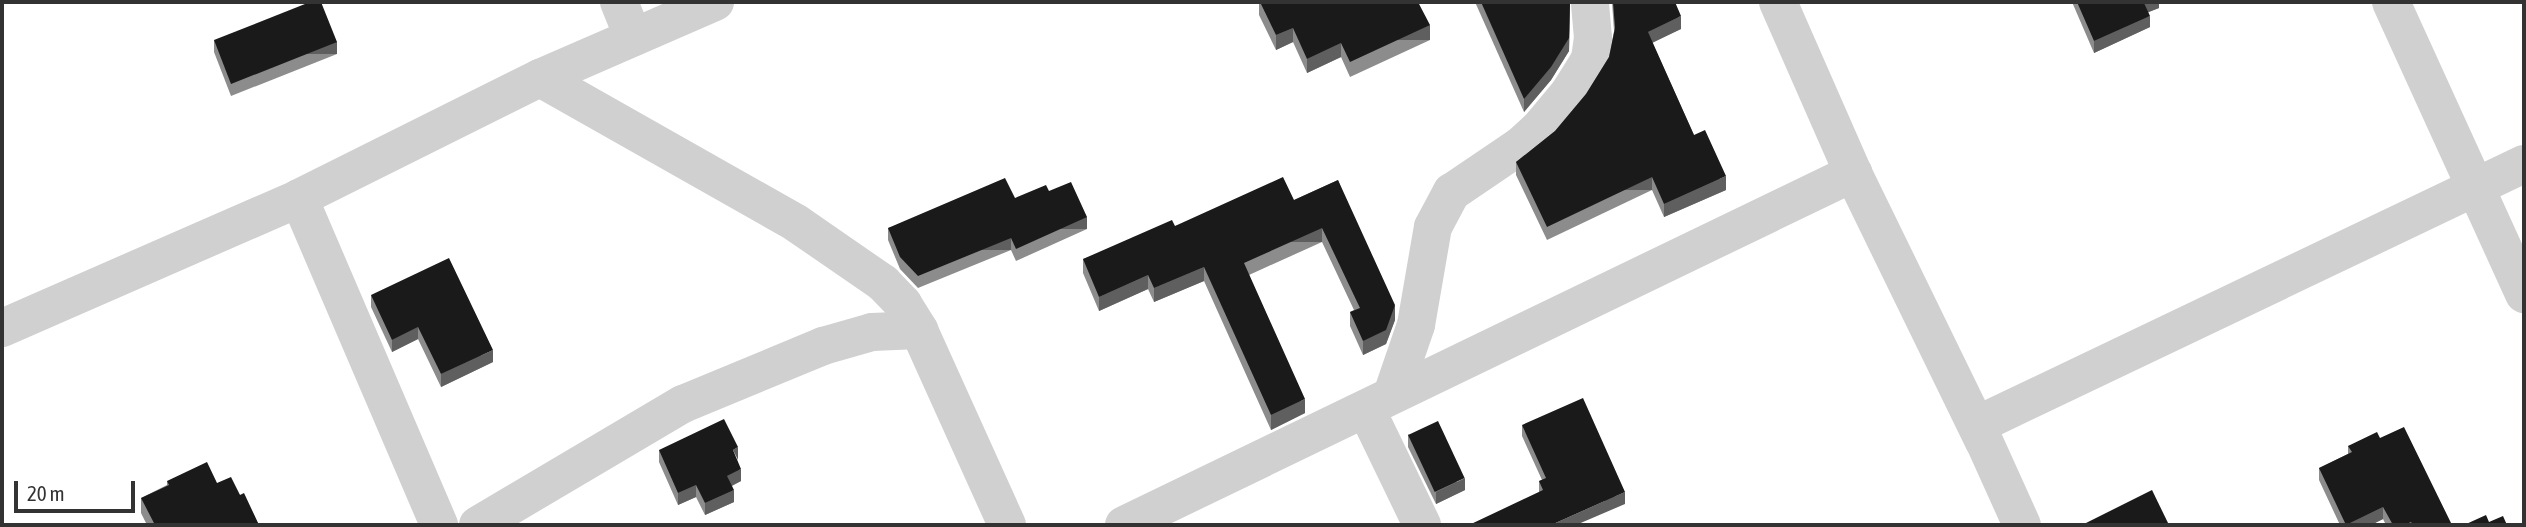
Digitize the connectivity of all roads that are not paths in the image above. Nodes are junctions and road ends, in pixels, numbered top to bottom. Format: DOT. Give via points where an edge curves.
graph roads {
  1 [pos="618,2"];
  2 [pos="715,2"];
  3 [pos="1590,2"];
  4 [pos="1778,2"];
  5 [pos="2391,2"];
  6 [pos="633,37"];
  7 [pos="540,78"];
  8 [pos="2524,164"];
  9 [pos="1853,173"];
  10 [pos="2473,187"];
  11 [pos="299,198"];
  12 [pos="2524,294"];
  13 [pos="2,328"];
  14 [pos="919,330"];
  15 [pos="1379,402"];
  16 [pos="1977,425"];
  17 [pos="439,525"];
  18 [pos="478,525"];
  19 [pos="1007,525"];
  20 [pos="1124,525"];
  21 [pos="1422,525"];
  22 [pos="2022,525"];
  1 -- 6 [label="street"];
  2 -- 6 [label="street"];
  3 -- 15 [label="street" via="1590,59 1569,93 1529,138 1452,192 1433,227 1416,326"];
  4 -- 9 [label="street"];
  5 -- 10 [label="street"];
  6 -- 7 [label="street"];
  7 -- 11 [label="street"];
  7 -- 14 [label="street" via="796,223 883,283"];
  8 -- 10 [label="street"];
  9 -- 15 [label="street"];
  9 -- 16 [label="street"];
  10 -- 12 [label="street"];
  10 -- 16 [label="street"];
  11 -- 13 [label="street"];
  11 -- 17 [label="street"];
  14 -- 18 [label="street" via="872,332 823,346 683,404"];
  14 -- 19 [label="street"];
  15 -- 20 [label="street"];
  15 -- 21 [label="street"];
  16 -- 22 [label="street"];
}
